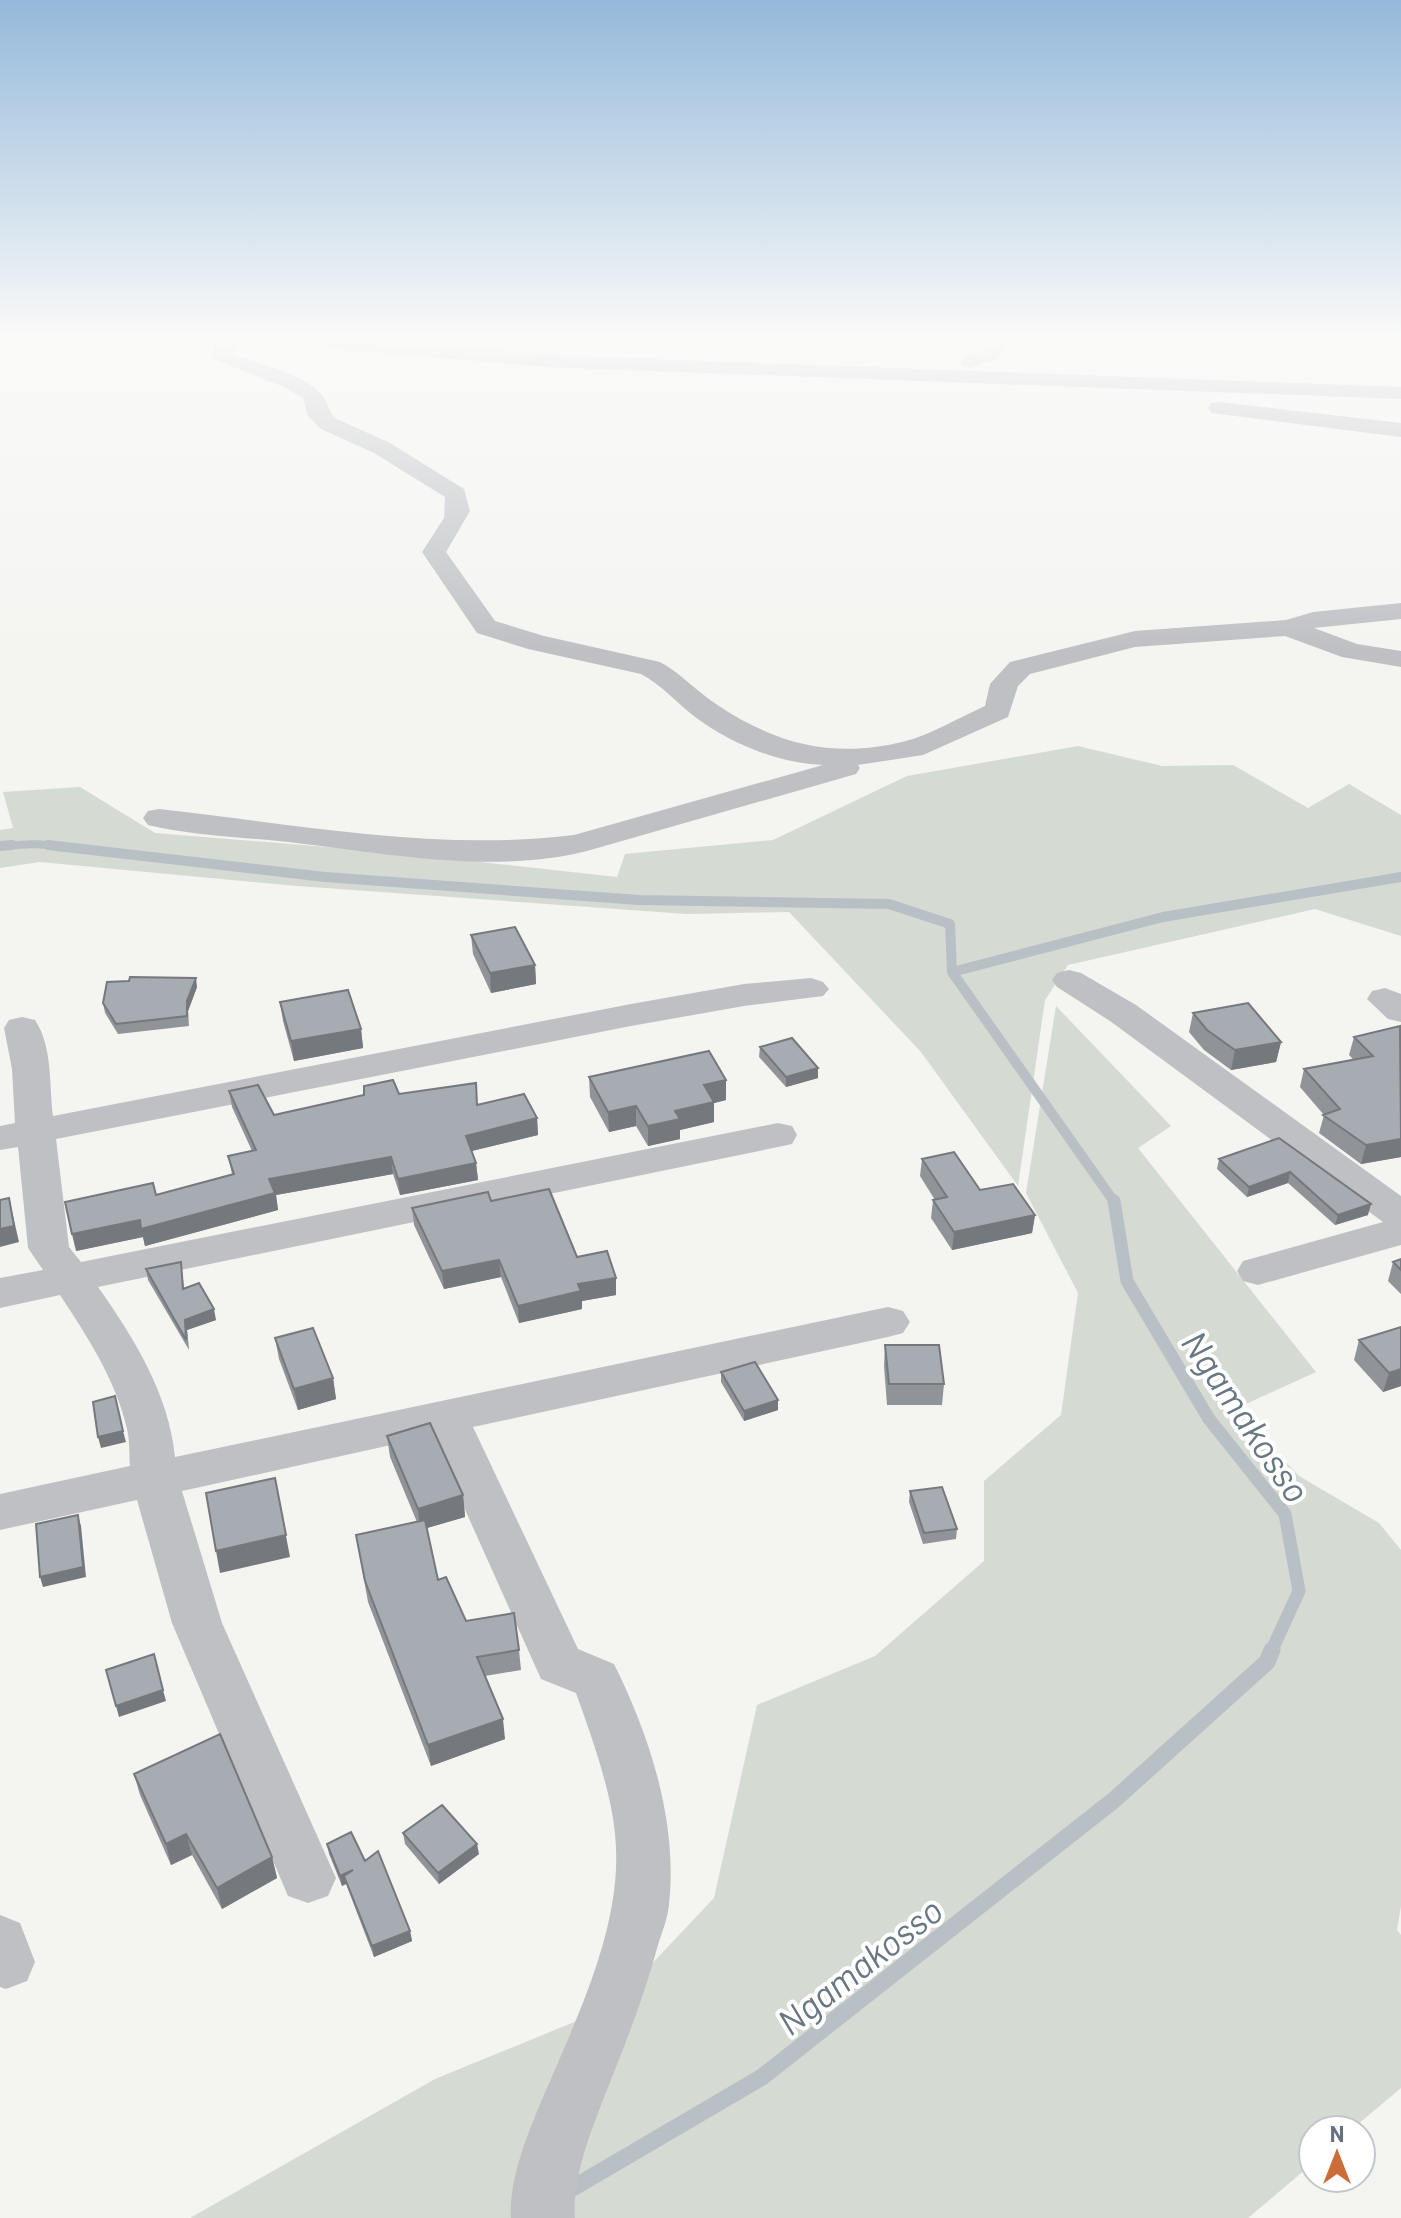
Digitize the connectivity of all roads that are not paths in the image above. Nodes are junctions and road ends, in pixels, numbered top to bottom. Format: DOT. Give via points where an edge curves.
graph roads {
  1 [pos="376,446"];
  2 [pos="1401,611"];
  3 [pos="1288,628"];
  4 [pos="1401,659"];
  5 [pos="913,749"];
  6 [pos="159,818"];
  7 [pos="1069,980"];
  8 [pos="811,989"];
  9 [pos="22,1028"];
  10 [pos="19,1134"];
  11 [pos="778,1135"];
  12 [pos="1401,1216"];
  13 [pos="1401,1231"];
  14 [pos="1258,1271"];
  15 [pos="69,1276"];
  16 [pos="0,1293"];
  17 [pos="888,1322"];
  18 [pos="446,1417"];
  19 [pos="154,1477"];
  20 [pos="0,1512"];
  21 [pos="308,1878"];
  22 [pos="543,2218"];
  1 -- 5 [label="street" via="456,494 461,507 434,552 486,627 650,668 749,737 799,755 847,757"];
  2 -- 3 [label="street" via="1313,620"];
  3 -- 4 [label="street" via="1352,651"];
  3 -- 5 [label="street" via="1135,639 1020,668 1004,684 998,711"];
  5 -- 6 [label="street" via="551,847 433,849"];
  7 -- 12 [label="street" via="1123,1013"];
  8 -- 10 [label="street" via="631,1015"];
  9 -- 10 [label="street" via="32,1102"];
  10 -- 15 [label="street" via="49,1248"];
  11 -- 15 [label="street"];
  13 -- 14 [label="street"];
  15 -- 16 [label="street"];
  15 -- 19 [label="street" via="127,1371 150,1429"];
  17 -- 18 [label="street"];
  18 -- 19 [label="street"];
  18 -- 22 [label="street" via="559,1664 596,1679 619,1739 643,1834 641,1906 611,2007 560,2130"];
  19 -- 20 [label="street"];
  19 -- 21 [label="street" via="197,1623"];
}
